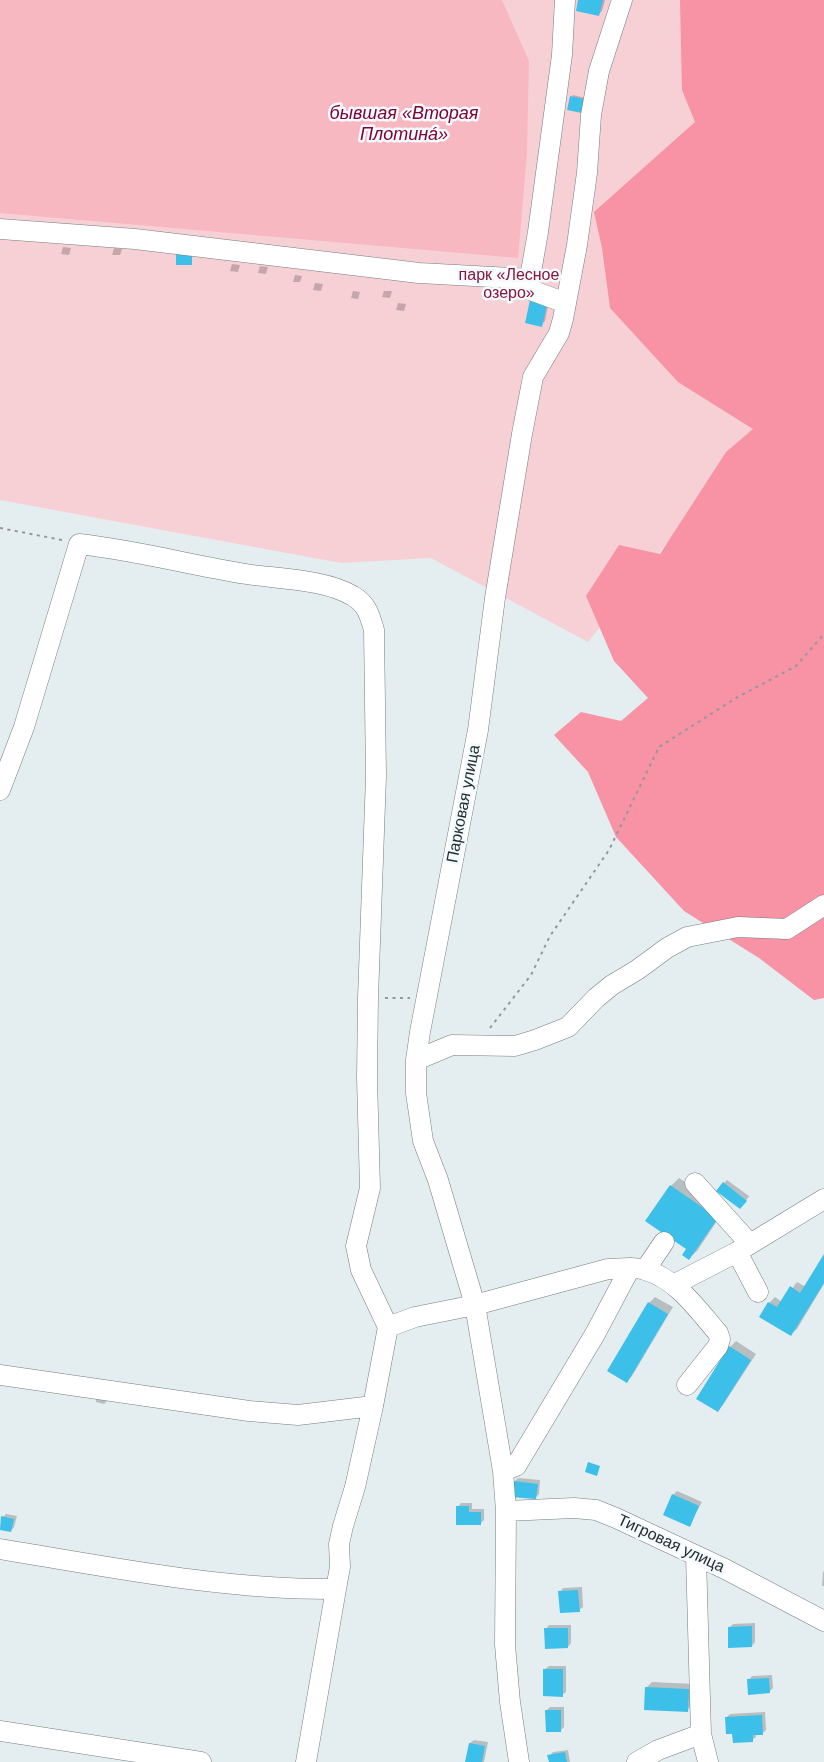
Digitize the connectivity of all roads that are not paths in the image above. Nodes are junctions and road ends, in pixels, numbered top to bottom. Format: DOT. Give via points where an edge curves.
graph roads {
  1 [pos="565,0"];
  2 [pos="622,0"];
  3 [pos="0,229"];
  4 [pos="530,279"];
  5 [pos="566,303"];
  6 [pos="0,790"];
  7 [pos="824,905"];
  8 [pos="416,1060"];
  9 [pos="695,1183"];
  10 [pos="824,1199"];
  11 [pos="664,1242"];
  12 [pos="743,1248"];
  13 [pos="638,1269"];
  14 [pos="675,1284"];
  15 [pos="758,1292"];
  16 [pos="475,1305"];
  17 [pos="388,1327"];
  18 [pos="0,1375"];
  19 [pos="687,1385"];
  20 [pos="373,1406"];
  21 [pos="503,1471"];
  22 [pos="506,1511"];
  23 [pos="0,1549"];
  24 [pos="696,1556"];
  25 [pos="336,1589"];
  26 [pos="824,1621"];
  27 [pos="0,1731"];
  28 [pos="701,1734"];
  29 [pos="201,1762"];
  30 [pos="306,1762"];
  31 [pos="519,1762"];
  32 [pos="637,1762"];
  33 [pos="708,1762"];
  1 -- 4 [label="street" via="562,55"];
  2 -- 5 [label="street, Парковая улица" via="599,71"];
  3 -- 4 [label="street" via="135,239 419,273"];
  4 -- 5 [label="street" via="528,290"];
  5 -- 8 [label="street, Парковая улица" via="559,333 533,377 497,587 478,730"];
  6 -- 17 [label="street" via="24,727 79,544 326,585 354,596 368,609 374,630 375,776 367,1078 370,1188 356,1245 361,1270"];
  7 -- 8 [label="street" via="787,929 738,927 687,937 612,985 568,1027 535,1041 515,1046 452,1045"];
  8 -- 16 [label="street, Парковая улица" via="423,1141"];
  9 -- 12 [label="street"];
  10 -- 12 [label="street"];
  11 -- 13 [label="street"];
  12 -- 14 [label="street"];
  12 -- 15 [label="street"];
  13 -- 14 [label="street"];
  13 -- 16 [label="street" via="608,1269"];
  13 -- 21 [label="street" via="516,1466"];
  14 -- 19 [label="street" via="720,1340"];
  16 -- 17 [label="street" via="415,1317"];
  16 -- 21 [label="street, Парковая улица"];
  17 -- 20 [label="street"];
  18 -- 20 [label="street" via="268,1413 298,1415"];
  20 -- 25 [label="street" via="343,1526"];
  21 -- 22 [label="street, Парковая улица"];
  22 -- 24 [label="street, Тигровая улица" via="596,1510"];
  22 -- 31 [label="street, Парковая улица" via="505,1646"];
  23 -- 25 [label="street" via="214,1583"];
  24 -- 26 [label="street, Тигровая улица"];
  24 -- 28 [label="street"];
  25 -- 30 [label="street"];
  27 -- 29 [label="street"];
  28 -- 32 [label="street"];
  28 -- 33 [label="street"];
}
